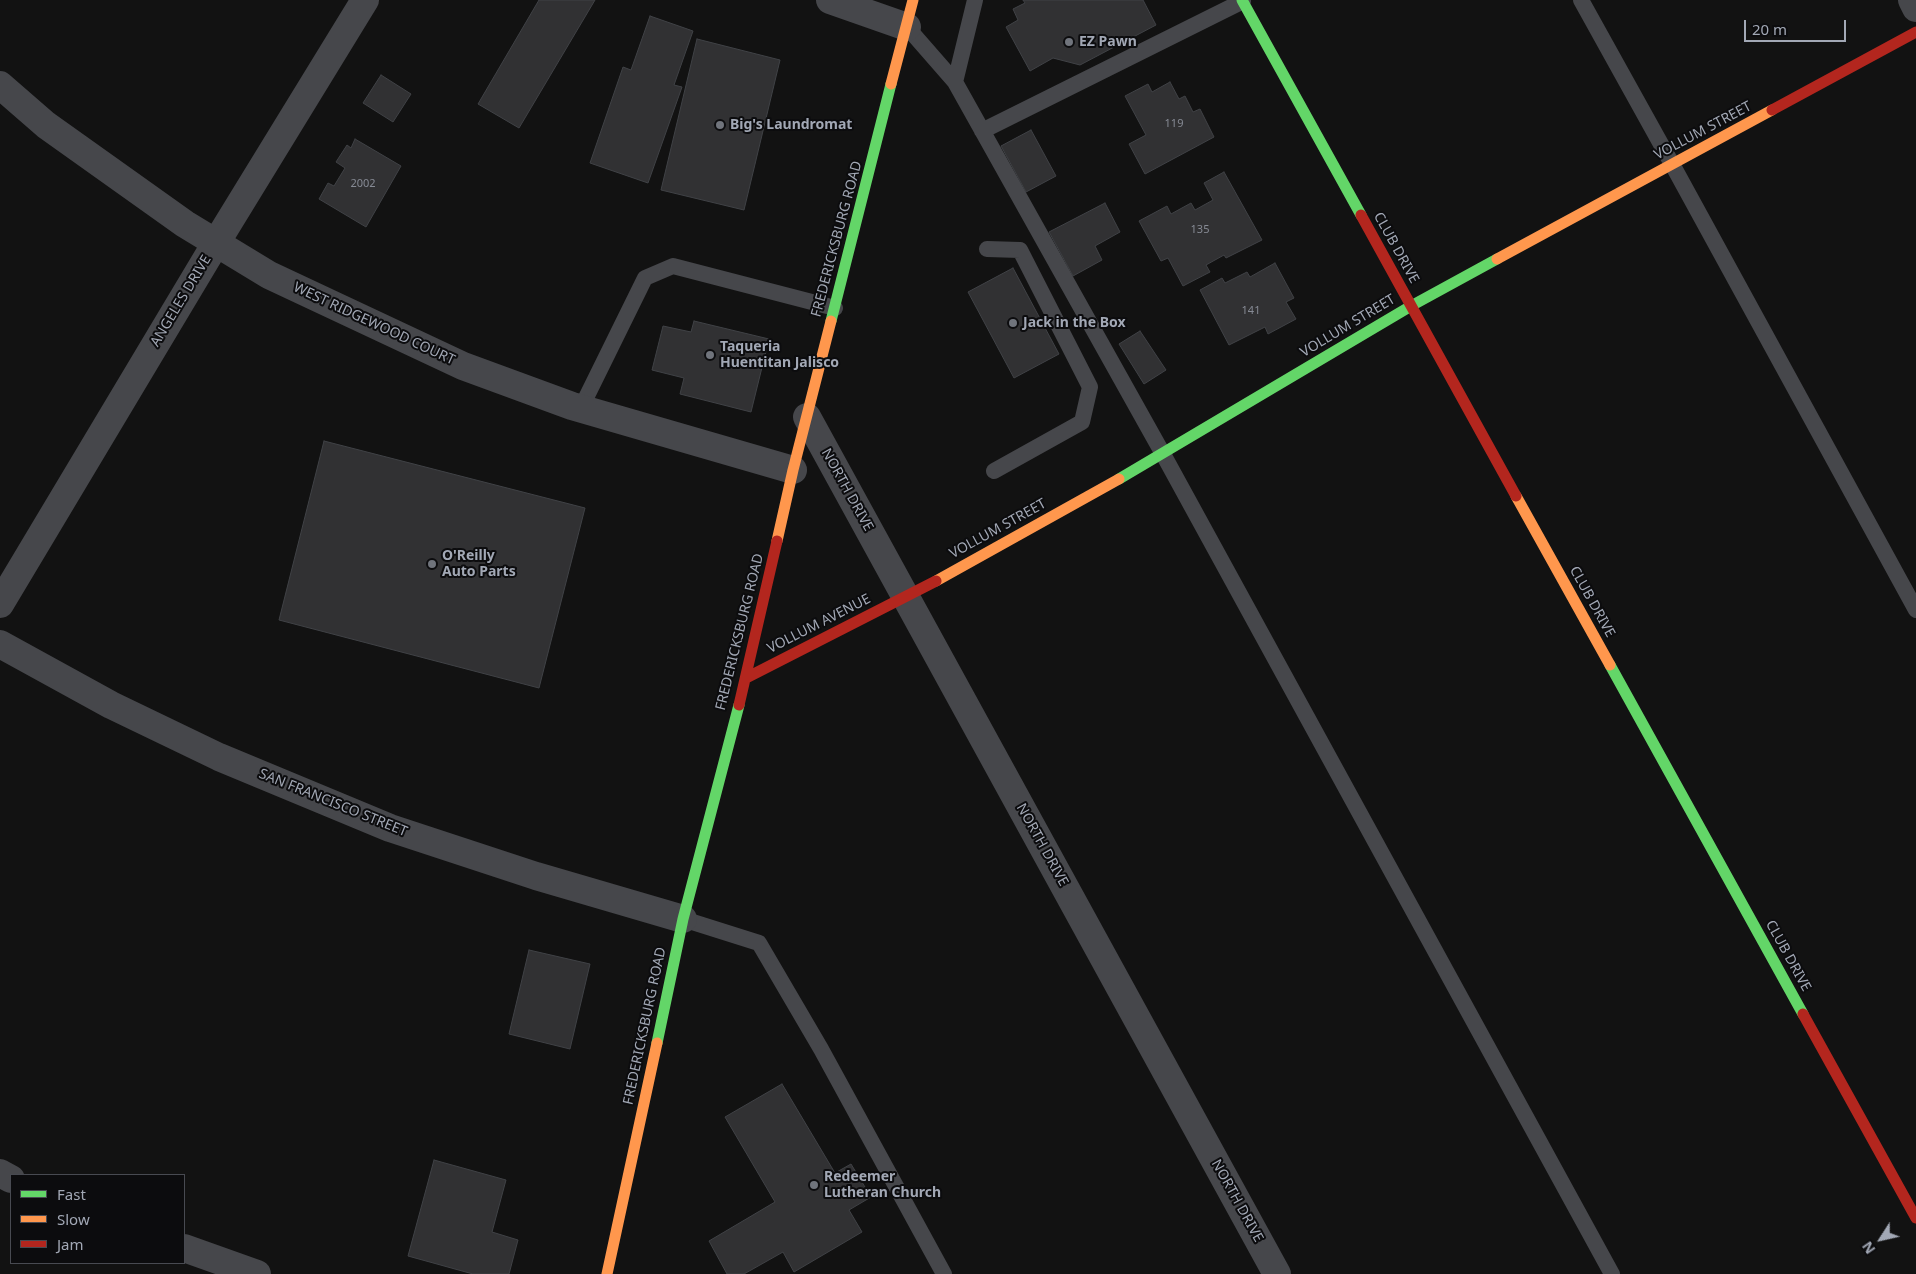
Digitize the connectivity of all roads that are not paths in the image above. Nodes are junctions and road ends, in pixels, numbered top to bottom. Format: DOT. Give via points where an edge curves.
graph roads {
  1 [pos="365,0"];
  2 [pos="830,0"];
  3 [pos="913,0"];
  4 [pos="975,0"];
  5 [pos="1580,0"];
  6 [pos="1912,0"];
  7 [pos="1243,1"];
  8 [pos="1916,8"];
  9 [pos="907,27"];
  10 [pos="1916,32"];
  11 [pos="956,82"];
  12 [pos="0,85"];
  13 [pos="982,131"];
  14 [pos="1672,164"];
  15 [pos="216,243"];
  16 [pos="987,249"];
  17 [pos="1411,306"];
  18 [pos="835,308"];
  19 [pos="581,408"];
  20 [pos="807,417"];
  21 [pos="1163,454"];
  22 [pos="794,470"];
  23 [pos="994,471"];
  24 [pos="906,597"];
  25 [pos="0,604"];
  26 [pos="1916,610"];
  27 [pos="0,644"];
  28 [pos="746,678"];
  29 [pos="683,918"];
  30 [pos="1916,1218"];
  31 [pos="185,1248"];
  32 [pos="609,1272"];
  33 [pos="257,1274"];
  34 [pos="944,1274"];
  35 [pos="1277,1274"];
  36 [pos="1612,1274"];
  1 -- 15 [label="street, ANGELES DRIVE"];
  2 -- 9 [label="street"];
  3 -- 9 [label="street, FREDERICKSBURG ROAD"];
  4 -- 11 [label="lane"];
  5 -- 14 [label="lane"];
  6 -- 8 [label="street"];
  7 -- 13 [label="lane"];
  7 -- 17 [label="street, CLUB DRIVE"];
  9 -- 11 [label="lane"];
  9 -- 18 [label="street, FREDERICKSBURG ROAD"];
  10 -- 14 [label="street, VOLLUM STREET"];
  11 -- 13 [label="lane"];
  12 -- 15 [label="street, WEST RIDGEWOOD COURT" via="54,130"];
  13 -- 21 [label="lane"];
  14 -- 17 [label="street, VOLLUM STREET"];
  14 -- 26 [label="lane"];
  15 -- 19 [label="street, WEST RIDGEWOOD COURT" via="270,275 463,366"];
  15 -- 25 [label="street, ANGELES DRIVE"];
  16 -- 23 [label="lane" via="1020,250 1090,387 1082,422"];
  17 -- 21 [label="street, VOLLUM STREET"];
  17 -- 30 [label="street, CLUB DRIVE"];
  18 -- 19 [label="lane" via="673,266 645,278"];
  18 -- 20 [label="street, FREDERICKSBURG ROAD"];
  19 -- 22 [label="street, WEST RIDGEWOOD COURT"];
  20 -- 22 [label="street, FREDERICKSBURG ROAD"];
  20 -- 24 [label="street, NORTH DRIVE"];
  21 -- 24 [label="street, VOLLUM STREET"];
  21 -- 36 [label="lane"];
  22 -- 28 [label="street, FREDERICKSBURG ROAD"];
  24 -- 28 [label="street, VOLLUM AVENUE"];
  24 -- 35 [label="street, NORTH DRIVE"];
  27 -- 29 [label="street, SAN FRANCISCO STREET" via="111,705 219,757 390,828 536,876"];
  28 -- 29 [label="street, FREDERICKSBURG ROAD"];
  29 -- 32 [label="street, FREDERICKSBURG ROAD"];
  29 -- 34 [label="lane" via="759,943"];
  31 -- 33 [label="street"];
}
